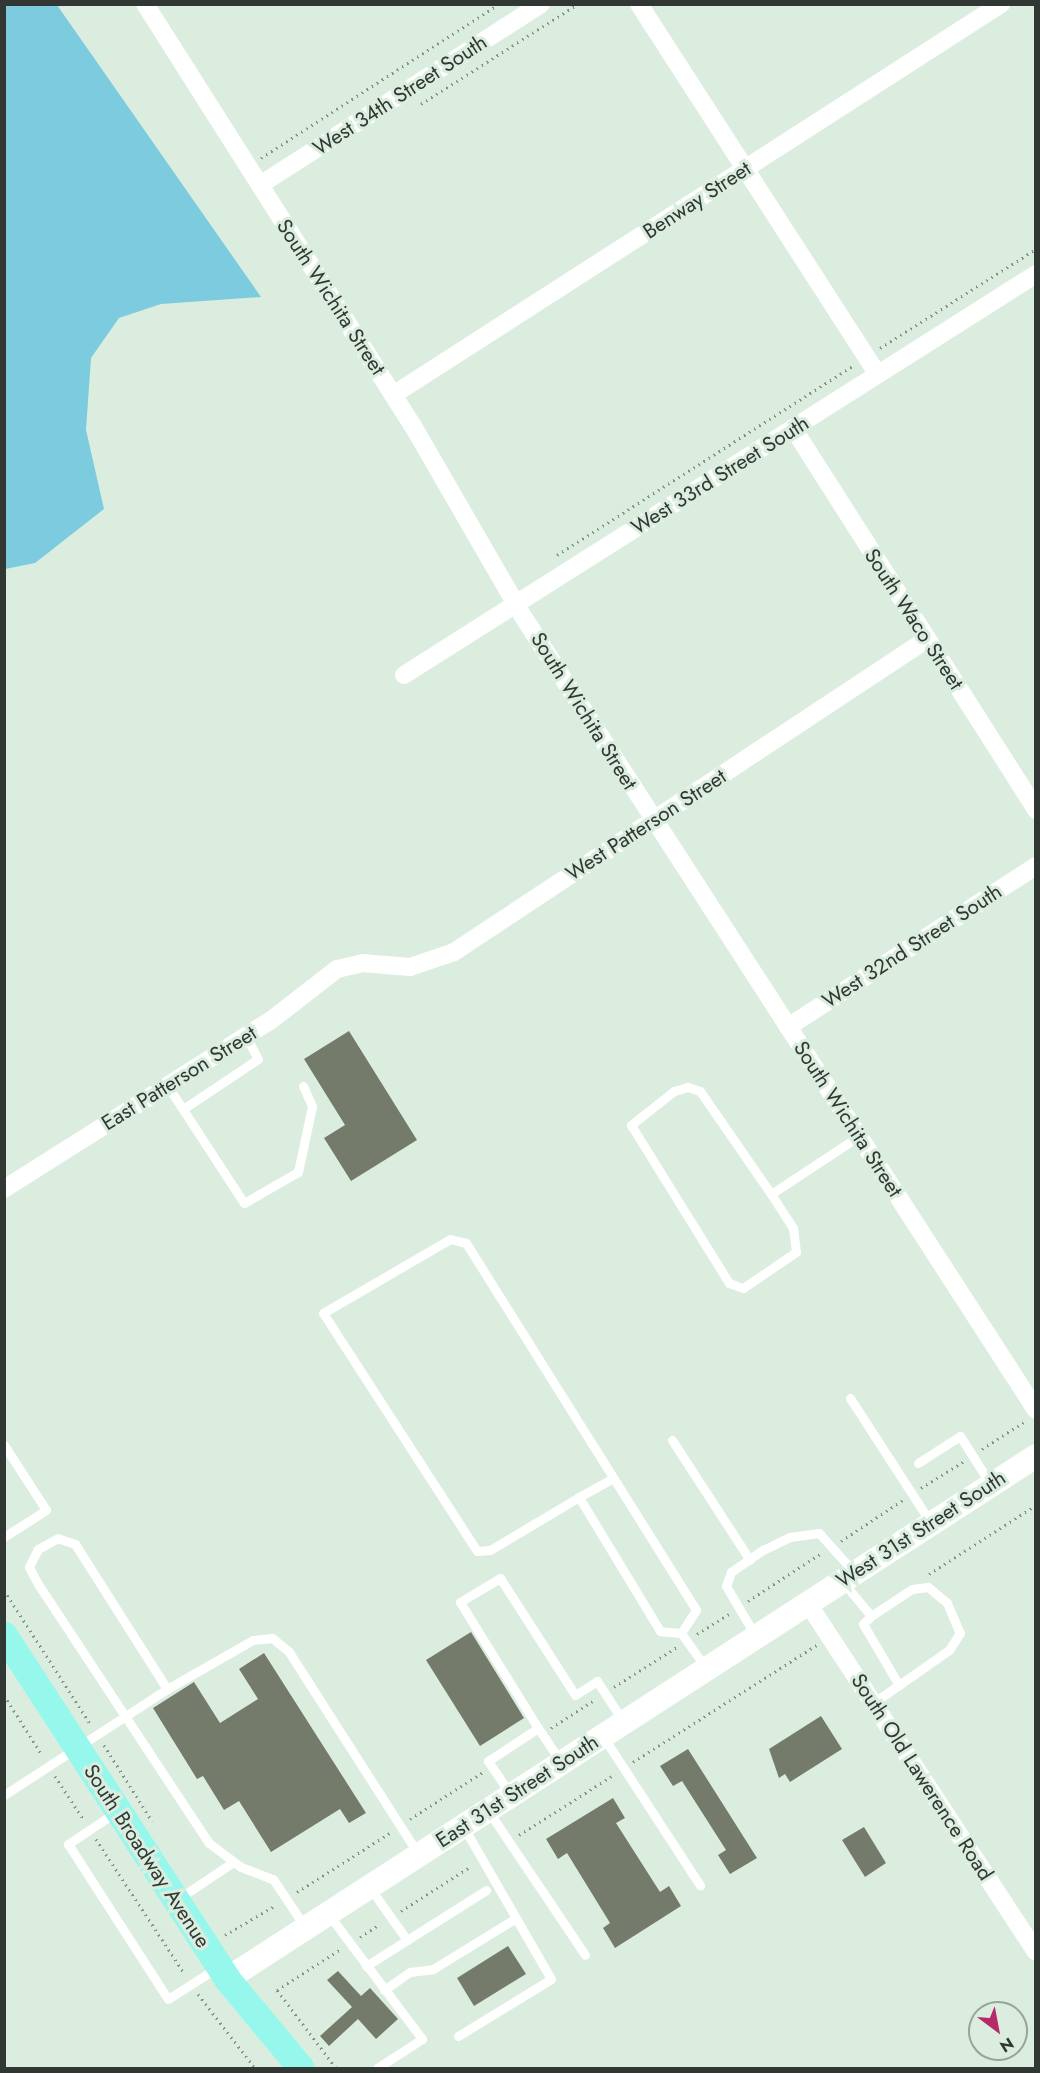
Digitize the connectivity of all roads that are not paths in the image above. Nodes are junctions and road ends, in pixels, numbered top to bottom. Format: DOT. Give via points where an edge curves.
graph roads {
  1 [pos="145,4"];
  2 [pos="541,4"];
  3 [pos="639,4"];
  4 [pos="1001,4"];
  5 [pos="745,169"];
  6 [pos="260,185"];
  7 [pos="1033,280"];
  8 [pos="877,374"];
  9 [pos="393,395"];
  10 [pos="793,428"];
  11 [pos="516,604"];
  12 [pos="927,639"];
  13 [pos="404,675"];
  14 [pos="1035,810"];
  15 [pos="653,819"];
  16 [pos="1035,866"];
  17 [pos="349,964"];
  18 [pos="788,1027"];
  19 [pos="246,1036"];
  20 [pos="167,1085"];
  21 [pos="303,1086"];
  22 [pos="183,1109"];
  23 [pos="859,1136"];
  24 [pos="4,1189"];
  25 [pos="771,1194"];
  26 [pos="850,1398"];
  27 [pos="1031,1415"];
  28 [pos="672,1440"];
  29 [pos="4,1445"];
  30 [pos="1035,1456"];
  31 [pos="918,1463"];
  32 [pos="613,1478"];
  33 [pos="991,1485"];
  34 [pos="579,1497"];
  35 [pos="931,1523"];
  36 [pos="4,1537"];
  37 [pos="750,1560"];
  38 [pos="848,1576"];
  39 [pos="807,1602"];
  40 [pos="871,1616"];
  41 [pos="756,1635"];
  42 [pos="684,1637"];
  43 [pos="8,1649"];
  44 [pos="706,1668"];
  45 [pos="899,1685"];
  46 [pos="167,1689"];
  47 [pos="873,1703"];
  48 [pos="124,1715"];
  49 [pos="623,1722"];
  50 [pos="540,1731"];
  51 [pos="602,1736"];
  52 [pos="86,1740"];
  53 [pos="561,1762"];
  54 [pos="4,1795"];
  55 [pos="511,1795"];
  56 [pos="488,1810"];
  57 [pos="118,1811"];
  58 [pos="463,1826"];
  59 [pos="419,1855"];
  60 [pos="233,1862"];
  61 [pos="700,1885"];
  62 [pos="370,1888"];
  63 [pos="486,1890"];
  64 [pos="176,1900"];
  65 [pos="328,1914"];
  66 [pos="516,1918"];
  67 [pos="1028,1925"];
  68 [pos="306,1929"];
  69 [pos="407,1940"];
  70 [pos="1035,1952"];
  71 [pos="585,1955"];
  72 [pos="366,1966"];
  73 [pos="223,1973"];
  74 [pos="384,1990"];
  75 [pos="458,2036"];
  76 [pos="301,2068"];
  77 [pos="377,2068"];
  1 -- 6 [label="street, South Wichita Street"];
  2 -- 6 [label="street, West 34th Street South"];
  3 -- 5 [label="street"];
  4 -- 5 [label="street, Benway Street"];
  5 -- 8 [label="street"];
  5 -- 9 [label="street, Benway Street"];
  6 -- 9 [label="street, South Wichita Street"];
  7 -- 8 [label="street, West 33rd Street South"];
  8 -- 10 [label="street, West 33rd Street South"];
  9 -- 11 [label="street, South Wichita Street"];
  10 -- 11 [label="street, West 33rd Street South"];
  10 -- 12 [label="street, South Waco Street"];
  11 -- 13 [label="street, West 33rd Street South"];
  11 -- 15 [label="street, South Wichita Street"];
  12 -- 14 [label="street, South Waco Street"];
  12 -- 15 [label="street, West Patterson Street"];
  15 -- 17 [label="street, West Patterson Street" via="448,955 410,967"];
  15 -- 18 [label="street, South Wichita Street"];
  16 -- 18 [label="street, West 32nd Street South"];
  17 -- 19 [label="street, East Patterson Street" via="315,980"];
  18 -- 23 [label="street, South Wichita Street"];
  19 -- 20 [label="street, East Patterson Street"];
  19 -- 22 [label="lane" via="258,1059"];
  20 -- 22 [label="lane"];
  20 -- 24 [label="street, East Patterson Street"];
  21 -- 22 [label="lane" via="312,1106 297,1172 244,1203"];
  23 -- 25 [label="lane"];
  23 -- 27 [label="street, South Wichita Street"];
  25 -- 25 [label="lane" via="793,1228 796,1252 751,1285 736,1287 631,1125 674,1091 688,1087 700,1091"];
  26 -- 35 [label="lane"];
  28 -- 37 [label="lane"];
  29 -- 36 [label="lane" via="46,1510"];
  30 -- 33 [label="street, West 31st Street South"];
  31 -- 33 [label="lane" via="960,1436"];
  32 -- 34 [label="lane"];
  32 -- 34 [label="lane" via="466,1243 450,1239 323,1313 477,1551 490,1550"];
  32 -- 42 [label="lane" via="696,1610"];
  33 -- 35 [label="street, West 31st Street South"];
  34 -- 42 [label="lane" via="660,1630"];
  35 -- 38 [label="street, West 31st Street South"];
  37 -- 38 [label="lane" via="790,1537 819,1533"];
  37 -- 41 [label="lane" via="731,1572 726,1586"];
  38 -- 39 [label="street, West 31st Street South"];
  38 -- 40 [label="lane"];
  39 -- 41 [label="street, East 31st Street South"];
  39 -- 47 [label="street, South Old Lawerence Road"];
  40 -- 45 [label="lane" via="863,1624 865,1629"];
  40 -- 45 [label="lane" via="912,1588 928,1587 947,1603 960,1633 949,1650"];
  41 -- 44 [label="street, East 31st Street South"];
  42 -- 44 [label="lane"];
  43 -- 52 [label="main road, South Broadway Avenue"];
  44 -- 49 [label="street, East 31st Street South"];
  45 -- 47 [label="lane"];
  46 -- 48 [label="lane"];
  46 -- 48 [label="lane" via="75,1544 68,1538 48,1543 29,1567"];
  46 -- 59 [label="lane" via="253,1640 280,1641"];
  47 -- 67 [label="street, South Old Lawerence Road"];
  48 -- 52 [label="lane"];
  48 -- 60 [label="lane" via="209,1843"];
  49 -- 50 [label="lane" via="597,1681 574,1695 500,1578 460,1602"];
  49 -- 51 [label="street, East 31st Street South"];
  50 -- 53 [label="lane"];
  50 -- 55 [label="lane" via="488,1761"];
  51 -- 53 [label="street, East 31st Street South"];
  51 -- 61 [label="lane"];
  52 -- 54 [label="lane"];
  52 -- 57 [label="main road, South Broadway Avenue"];
  53 -- 55 [label="street, East 31st Street South"];
  55 -- 56 [label="street, East 31st Street South"];
  56 -- 58 [label="street, East 31st Street South"];
  56 -- 71 [label="lane"];
  57 -- 64 [label="main road, South Broadway Avenue"];
  57 -- 73 [label="lane" via="68,1844 168,1999 191,1984"];
  58 -- 59 [label="street, East 31st Street South"];
  58 -- 66 [label="lane"];
  59 -- 62 [label="street, East 31st Street South"];
  60 -- 64 [label="lane"];
  60 -- 68 [label="lane" via="273,1879"];
  62 -- 65 [label="street, East 31st Street South"];
  62 -- 69 [label="lane"];
  63 -- 69 [label="lane"];
  64 -- 73 [label="main road, South Broadway Avenue"];
  65 -- 68 [label="street, East 31st Street South"];
  65 -- 72 [label="lane"];
  66 -- 74 [label="lane" via="433,1969 410,1972"];
  66 -- 75 [label="lane" via="550,1979"];
  67 -- 70 [label="street, South Old Lawerence Road"];
  68 -- 73 [label="street, East 31st Street South"];
  69 -- 72 [label="lane"];
  72 -- 74 [label="lane"];
  73 -- 76 [label="main road, South Broadway Avenue"];
  74 -- 77 [label="lane" via="422,2040"];
}
